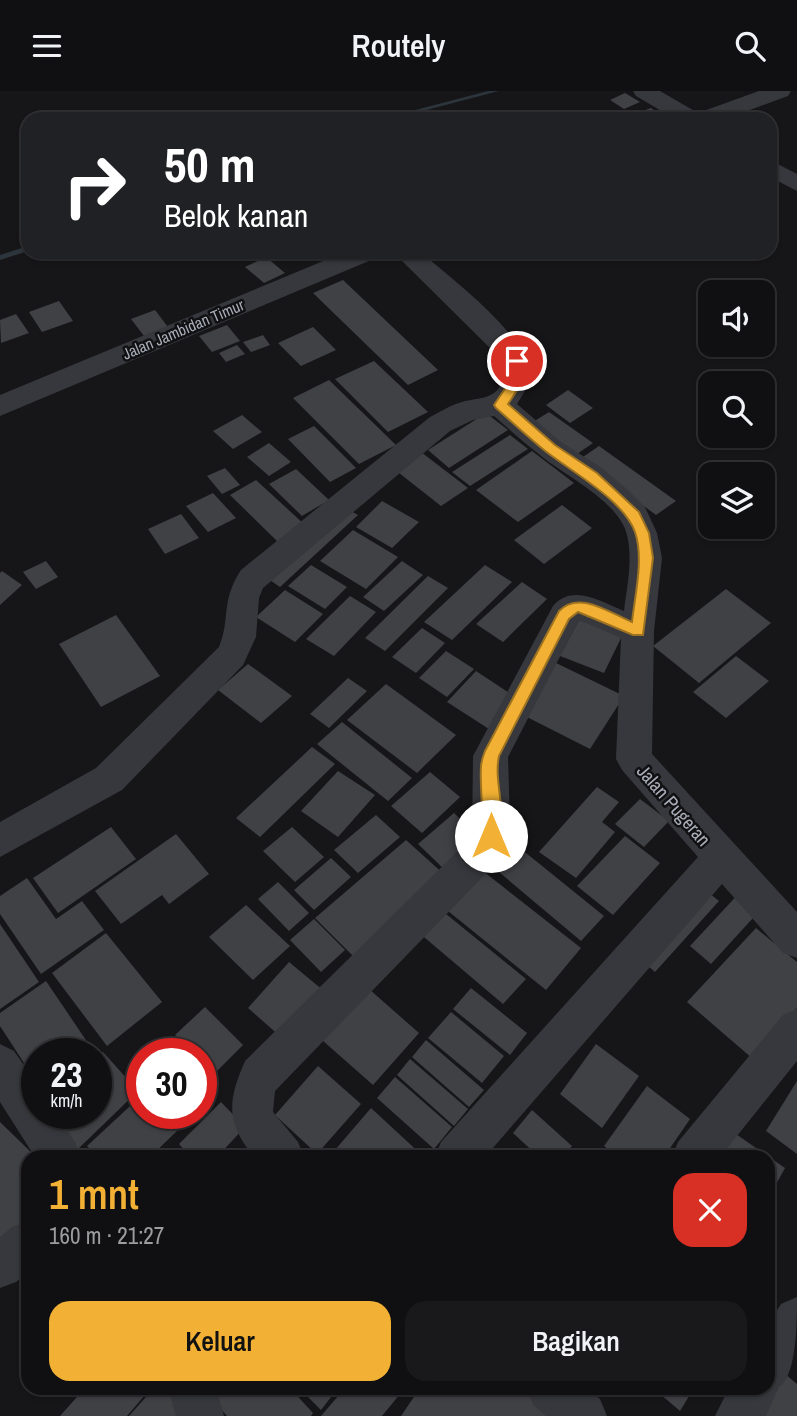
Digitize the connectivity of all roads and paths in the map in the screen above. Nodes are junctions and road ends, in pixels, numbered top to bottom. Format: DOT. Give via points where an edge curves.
graph roads {
  1 [pos="644,91"];
  2 [pos="780,91"];
  3 [pos="679,112"];
  4 [pos="723,112"];
  5 [pos="777,171"];
  6 [pos="797,184"];
  7 [pos="350,259"];
  8 [pos="414,259"];
  9 [pos="0,405"];
  10 [pos="500,405"];
  11 [pos="638,631"];
  12 [pos="0,841"];
  13 [pos="721,858"];
  14 [pos="797,940"];
  15 [pos="797,1029"];
  16 [pos="0,1065"];
  17 [pos="55,1150"];
  18 [pos="277,1150"];
  19 [pos="462,1150"];
  20 [pos="699,1150"];
  21 [pos="21,1249"];
  22 [pos="0,1266"];
  23 [pos="797,1320"];
  24 [pos="775,1356"];
  25 [pos="194,1395"];
  26 [pos="752,1395"];
  27 [pos="200,1416"];
  28 [pos="739,1416"];
  1 -- 3 [label="street"];
  2 -- 4 [label="street"];
  5 -- 6 [label="street"];
  7 -- 9 [label="street, Jalan Jambidan Timur"];
  8 -- 10 [label="street" via="517,361 516,384"];
  10 -- 11 [label="street, Jalan Pugeran" via="634,515 646,558"];
  10 -- 12 [label="street" via="466,411 440,424 252,579 241,597 240,638 231,656 109,779"];
  11 -- 13 [label="street, Jalan Pugeran" via="634,759"];
  11 -- 18 [label="street" via="579,606 564,615 491,756 493,825 486,847 256,1083 250,1110 256,1127"];
  13 -- 14 [label="street, Jalan Pugeran"];
  13 -- 19 [label="street"];
  15 -- 20 [label="street"];
  16 -- 17 [label="street"];
  21 -- 22 [label="street"];
  23 -- 24 [label="street"];
  25 -- 27 [label="street"];
  26 -- 28 [label="street"];
}
